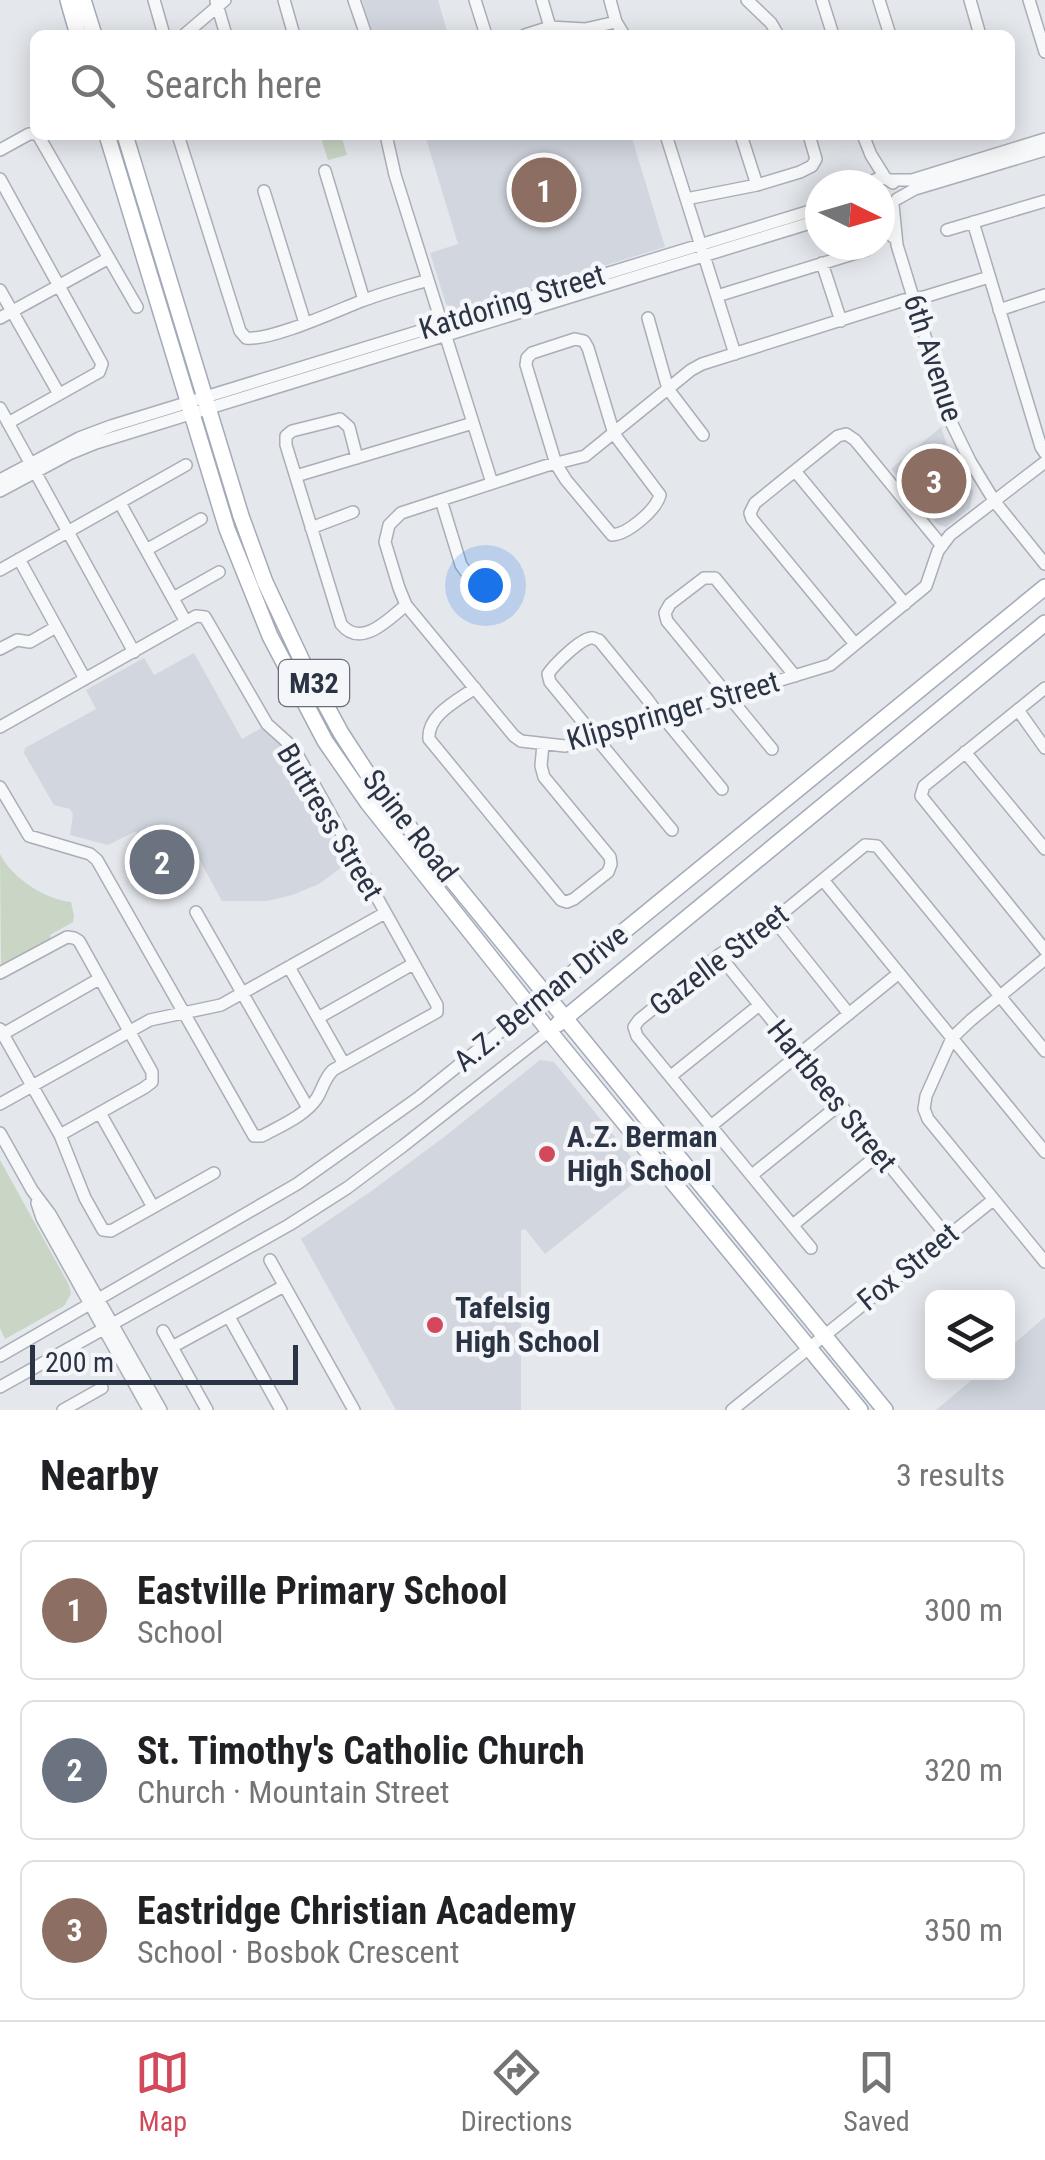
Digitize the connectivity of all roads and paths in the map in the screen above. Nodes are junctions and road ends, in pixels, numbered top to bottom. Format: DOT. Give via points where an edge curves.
graph roads {
  1 [pos="68,0"];
  2 [pos="84,0"];
  3 [pos="154,0"];
  4 [pos="284,0"];
  5 [pos="354,0"];
  6 [pos="475,0"];
  7 [pos="542,0"];
  8 [pos="610,0"];
  9 [pos="747,0"];
  10 [pos="822,0"];
  11 [pos="879,0"];
  12 [pos="970,0"];
  13 [pos="1029,0"];
  14 [pos="220,2"];
  15 [pos="616,22"];
  16 [pos="550,27"];
  17 [pos="77,30"];
  18 [pos="93,30"];
  19 [pos="163,30"];
  20 [pos="189,30"];
  21 [pos="225,30"];
  22 [pos="293,30"];
  23 [pos="364,30"];
  24 [pos="484,30"];
  25 [pos="541,30"];
  26 [pos="621,30"];
  27 [pos="776,30"];
  28 [pos="831,30"];
  29 [pos="888,30"];
  30 [pos="979,30"];
  31 [pos="1045,52"];
  32 [pos="30,134"];
  33 [pos="39,140"];
  34 [pos="109,140"];
  35 [pos="126,140"];
  36 [pos="180,140"];
  37 [pos="387,140"];
  38 [pos="668,140"];
  39 [pos="742,140"];
  40 [pos="810,140"];
  41 [pos="1045,140"];
  42 [pos="865,141"];
  43 [pos="0,150"];
  44 [pos="1045,150"];
  45 [pos="867,170"];
  46 [pos="882,170"];
  47 [pos="325,171"];
  48 [pos="0,179"];
  49 [pos="895,180"];
  50 [pos="756,185"];
  51 [pos="895,188"];
  52 [pos="264,191"];
  53 [pos="686,199"];
  54 [pos="1045,201"];
  55 [pos="895,202"];
  56 [pos="805,213"];
  57 [pos="973,222"];
  58 [pos="805,224"];
  59 [pos="946,230"];
  60 [pos="895,241"];
  61 [pos="897,245"];
  62 [pos="702,250"];
  63 [pos="108,258"];
  64 [pos="832,260"];
  65 [pos="822,263"];
  66 [pos="989,277"];
  67 [pos="428,280"];
  68 [pos="59,284"];
  69 [pos="0,290"];
  70 [pos="1045,295"];
  71 [pos="717,296"];
  72 [pos="914,299"];
  73 [pos="364,300"];
  74 [pos="137,307"];
  75 [pos="999,310"];
  76 [pos="6,315"];
  77 [pos="648,318"];
  78 [pos="841,321"];
  79 [pos="304,323"];
  80 [pos="443,330"];
  81 [pos="736,354"];
  82 [pos="668,389"];
  83 [pos="59,394"];
  84 [pos="206,402"];
  85 [pos="189,407"];
  86 [pos="0,408"];
  87 [pos="473,422"];
  88 [pos="8,423"];
  89 [pos="614,434"];
  90 [pos="703,435"];
  91 [pos="1045,452"];
  92 [pos="357,458"];
  93 [pos="1045,462"];
  94 [pos="556,464"];
  95 [pos="186,465"];
  96 [pos="32,468"];
  97 [pos="795,471"];
  98 [pos="296,476"];
  99 [pos="0,480"];
  100 [pos="492,484"];
  101 [pos="0,490"];
  102 [pos="442,500"];
  103 [pos="120,502"];
  104 [pos="995,502"];
  105 [pos="353,512"];
  106 [pos="201,519"];
  107 [pos="312,528"];
  108 [pos="67,532"];
  109 [pos="942,546"];
  110 [pos="146,550"];
  111 [pos="19,559"];
  112 [pos="1045,564"];
  113 [pos="0,570"];
  114 [pos="219,572"];
  115 [pos="1045,587"];
  116 [pos="173,598"];
  117 [pos="486,600"];
  118 [pos="905,604"];
  119 [pos="406,605"];
  120 [pos="186,622"];
  121 [pos="1045,623"];
  122 [pos="56,628"];
  123 [pos="855,644"];
  124 [pos="0,650"];
  125 [pos="134,652"];
  126 [pos="795,676"];
  127 [pos="85,679"];
  128 [pos="474,688"];
  129 [pos="1045,688"];
  130 [pos="730,696"];
  131 [pos="1018,710"];
  132 [pos="660,717"];
  133 [pos="0,728"];
  134 [pos="595,738"];
  135 [pos="544,744"];
  136 [pos="772,748"];
  137 [pos="1045,748"];
  138 [pos="965,752"];
  139 [pos="0,786"];
  140 [pos="722,789"];
  141 [pos="672,830"];
  142 [pos="1045,848"];
  143 [pos="822,880"];
  144 [pos="196,912"];
  145 [pos="385,913"];
  146 [pos="774,920"];
  147 [pos="1045,950"];
  148 [pos="719,955"];
  149 [pos="1045,959"];
  150 [pos="413,964"];
  151 [pos="289,966"];
  152 [pos="0,972"];
  153 [pos="898,973"];
  154 [pos="99,979"];
  155 [pos="241,993"];
  156 [pos="546,995"];
  157 [pos="1000,996"];
  158 [pos="758,1006"];
  159 [pos="531,1007"];
  160 [pos="183,1012"];
  161 [pos="849,1014"];
  162 [pos="318,1018"];
  163 [pos="565,1018"];
  164 [pos="129,1030"];
  165 [pos="2,1031"];
  166 [pos="549,1031"];
  167 [pos="952,1038"];
  168 [pos="1045,1051"];
  169 [pos="798,1055"];
  170 [pos="344,1064"];
  171 [pos="671,1076"];
  172 [pos="33,1085"];
  173 [pos="0,1104"];
  174 [pos="839,1105"];
  175 [pos="308,1108"];
  176 [pos="100,1113"];
  177 [pos="711,1126"];
  178 [pos="0,1133"];
  179 [pos="60,1136"];
  180 [pos="1045,1152"];
  181 [pos="879,1154"];
  182 [pos="214,1173"];
  183 [pos="752,1175"];
  184 [pos="993,1200"];
  185 [pos="153,1208"];
  186 [pos="792,1225"];
  187 [pos="946,1235"];
  188 [pos="811,1248"];
  189 [pos="270,1260"];
  190 [pos="1045,1262"];
  191 [pos="284,1286"];
  192 [pos="95,1302"];
  193 [pos="228,1317"];
  194 [pos="108,1326"];
  195 [pos="162,1330"];
  196 [pos="824,1335"];
  197 [pos="172,1347"];
  198 [pos="809,1348"];
  199 [pos="0,1356"];
  200 [pos="0,1387"];
  201 [pos="102,1388"];
  202 [pos="84,1405"];
  203 [pos="63,1410"];
  204 [pos="150,1410"];
  205 [pos="161,1410"];
  206 [pos="207,1410"];
  207 [pos="281,1410"];
  208 [pos="354,1410"];
  209 [pos="732,1410"];
  210 [pos="860,1410"];
  211 [pos="885,1410"];
  1 -- 17 [label="main road"];
  2 -- 18 [label="main road"];
  3 -- 19 [label="street"];
  4 -- 22 [label="street"];
  5 -- 23 [label="street"];
  6 -- 24 [label="street"];
  7 -- 16 [label="street"];
  8 -- 15 [label="street"];
  9 -- 27 [label="street"];
  10 -- 28 [label="street"];
  11 -- 29 [label="street"];
  12 -- 30 [label="street"];
  13 -- 31 [label="street"];
  14 -- 20 [label="street"];
  14 -- 21 [label="street"];
  15 -- 16 [label="street" via="585,30"];
  15 -- 26 [label="street"];
  16 -- 25 [label="street"];
  32 -- 43 [label="street"];
  33 -- 63 [label="street"];
  34 -- 85 [label="main road, Spine Road / M32"];
  35 -- 84 [label="main road, Spine Road / M32"];
  36 -- 79 [label="street" via="242,335 256,338"];
  37 -- 67 [label="street"];
  38 -- 53 [label="street"];
  39 -- 50 [label="street"];
  40 -- 50 [label="street" via="812,166"];
  41 -- 49 [label="street"];
  42 -- 45 [label="street"];
  42 -- 46 [label="street"];
  44 -- 55 [label="street" via="915,189"];
  47 -- 73 [label="street"];
  48 -- 68 [label="street"];
  50 -- 53 [label="street"];
  51 -- 55 [label="street, 6th Avenue"];
  52 -- 79 [label="street"];
  53 -- 62 [label="street"];
  54 -- 57 [label="street"];
  55 -- 61 [label="street, 6th Avenue"];
  56 -- 62 [label="street, Katdoring Street"];
  57 -- 59 [label="street"];
  57 -- 66 [label="street"];
  58 -- 62 [label="street, Katdoring Street"];
  60 -- 61 [label="street, 6th Avenue"];
  61 -- 72 [label="street, 6th Avenue"];
  62 -- 71 [label="street"];
  62 -- 80 [label="street, Katdoring Street"];
  63 -- 68 [label="street"];
  63 -- 74 [label="street"];
  64 -- 65 [label="street"];
  65 -- 71 [label="street"];
  65 -- 78 [label="street"];
  66 -- 72 [label="street, Klipspringer Street"];
  66 -- 75 [label="street"];
  67 -- 73 [label="street"];
  67 -- 80 [label="street"];
  68 -- 76 [label="street"];
  68 -- 83 [label="street" via="102,364"];
  69 -- 76 [label="street"];
  70 -- 75 [label="street"];
  71 -- 81 [label="street"];
  72 -- 78 [label="street, Klipspringer Street"];
  72 -- 104 [label="street, 6th Avenue" via="952,424"];
  73 -- 79 [label="street"];
  75 -- 91 [label="street"];
  76 -- 83 [label="street"];
  77 -- 82 [label="street"];
  78 -- 81 [label="street, Klipspringer Street"];
  80 -- 84 [label="street, Katdoring Street"];
  80 -- 87 [label="street"];
  81 -- 82 [label="street, Klipspringer Street" via="691,370"];
  82 -- 89 [label="street, Klipspringer Street"];
  82 -- 90 [label="street"];
  83 -- 88 [label="street"];
  84 -- 85 [label="street, Katdoring Street"];
  84 -- 156 [label="main road, Spine Road / M32" via="265,582 341,733"];
  85 -- 96 [label="street, Katdoring Street"];
  85 -- 159 [label="main road, Spine Road / M32" via="253,598 325,741"];
  86 -- 88 [label="street"];
  87 -- 92 [label="street"];
  87 -- 100 [label="street"];
  88 -- 96 [label="street"];
  89 -- 94 [label="street, Klipspringer Street" via="586,456"];
  89 -- 94 [label="street" via="660,495 657,505 620,534 612,534"];
  89 -- 94 [label="street" via="584,341 532,353 526,366"];
  92 -- 98 [label="street"];
  92 -- 98 [label="street" via="340,418 292,431 286,445"];
  93 -- 104 [label="street, Klipspringer Street"];
  94 -- 100 [label="street, Klipspringer Street"];
  95 -- 103 [label="street"];
  96 -- 99 [label="street"];
  96 -- 101 [label="street"];
  96 -- 108 [label="street"];
  97 -- 109 [label="street" via="848,435"];
  97 -- 118 [label="street"];
  97 -- 123 [label="street" via="750,514"];
  98 -- 107 [label="street"];
  100 -- 102 [label="street, Klipspringer Street"];
  102 -- 117 [label="street" via="460,565"];
  102 -- 119 [label="street, Klipspringer Street" via="401,513 387,530 387,552"];
  103 -- 108 [label="street"];
  103 -- 110 [label="street"];
  104 -- 109 [label="street, Klipspringer Street"];
  104 -- 112 [label="street, 6th Avenue"];
  105 -- 107 [label="street"];
  106 -- 110 [label="street"];
  107 -- 119 [label="street" via="345,630 380,627"];
  108 -- 111 [label="street"];
  108 -- 125 [label="street"];
  109 -- 118 [label="street, Klipspringer Street" via="926,586"];
  110 -- 116 [label="street"];
  111 -- 113 [label="street"];
  111 -- 122 [label="street"];
  114 -- 116 [label="street"];
  115 -- 156 [label="main road, A.Z. Berman Drive"];
  116 -- 120 [label="street"];
  118 -- 123 [label="street, Klipspringer Street"];
  119 -- 128 [label="street, Klipspringer Street"];
  120 -- 125 [label="street"];
  120 -- 145 [label="street, Buttress Street" via="199,616 209,622 267,724 296,754"];
  121 -- 163 [label="main road, A.Z. Berman Drive"];
  122 -- 124 [label="street"];
  122 -- 127 [label="street"];
  123 -- 126 [label="street, Klipspringer Street" via="824,668"];
  125 -- 127 [label="street"];
  126 -- 130 [label="street, Klipspringer Street"];
  126 -- 130 [label="street" via="717,579 704,578 670,604 666,617"];
  127 -- 133 [label="street"];
  128 -- 135 [label="street, Klipspringer Street" via="514,736"];
  128 -- 135 [label="street" via="433,720 429,739 567,902 608,872 610,857 544,777"];
  129 -- 131 [label="street"];
  130 -- 132 [label="street, Klipspringer Street"];
  130 -- 136 [label="street"];
  131 -- 137 [label="street"];
  131 -- 138 [label="street"];
  132 -- 134 [label="street, Klipspringer Street"];
  132 -- 134 [label="street" via="599,640 585,639 548,674"];
  132 -- 140 [label="street"];
  134 -- 135 [label="street, Klipspringer Street"];
  134 -- 141 [label="street"];
  138 -- 142 [label="street"];
  138 -- 147 [label="street" via="924,786 922,800"];
  139 -- 160 [label="street" via="29,836 97,860"];
  143 -- 146 [label="street, Gazelle Street"];
  143 -- 153 [label="street"];
  143 -- 157 [label="street, Gazelle Street" via="865,845 877,846"];
  144 -- 155 [label="street"];
  145 -- 150 [label="street, Buttress Street"];
  145 -- 151 [label="street"];
  146 -- 148 [label="street, Gazelle Street"];
  146 -- 161 [label="street"];
  148 -- 158 [label="street, Hartbees Street"];
  148 -- 171 [label="street, Gazelle Street" via="634,1027"];
  149 -- 157 [label="street"];
  150 -- 162 [label="street"];
  150 -- 170 [label="street, Buttress Street" via="438,1010"];
  151 -- 155 [label="street"];
  151 -- 162 [label="street"];
  152 -- 154 [label="street" via="69,937"];
  153 -- 161 [label="street"];
  153 -- 167 [label="street"];
  154 -- 164 [label="street"];
  154 -- 165 [label="street"];
  155 -- 160 [label="street" via="221,1005"];
  155 -- 175 [label="street"];
  156 -- 159 [label="main road, A.Z. Berman Drive"];
  156 -- 163 [label="main road, Spine Road / M32"];
  157 -- 167 [label="street"];
  157 -- 168 [label="street"];
  158 -- 169 [label="street, Hartbees Street"];
  158 -- 171 [label="street"];
  159 -- 166 [label="main road, Spine Road / M32"];
  159 -- 192 [label="street, A.Z. Berman Drive" via="298,1184"];
  160 -- 164 [label="street"];
  160 -- 175 [label="street" via="252,1135"];
  161 -- 169 [label="street"];
  162 -- 170 [label="street"];
  163 -- 166 [label="main road, A.Z. Berman Drive"];
  163 -- 196 [label="main road, Spine Road / M32"];
  164 -- 172 [label="street"];
  164 -- 176 [label="street" via="153,1079"];
  165 -- 172 [label="street"];
  166 -- 194 [label="street, A.Z. Berman Drive" via="346,1188"];
  166 -- 198 [label="main road, Spine Road / M32"];
  167 -- 180 [label="street"];
  167 -- 184 [label="street" via="926,1096 925,1114"];
  169 -- 174 [label="street, Hartbees Street"];
  169 -- 177 [label="street"];
  170 -- 175 [label="street" via="328,1075"];
  171 -- 177 [label="street, Gazelle Street"];
  172 -- 173 [label="street"];
  172 -- 179 [label="street"];
  174 -- 181 [label="street, Hartbees Street"];
  174 -- 183 [label="street"];
  176 -- 179 [label="street"];
  176 -- 185 [label="street"];
  177 -- 183 [label="street, Gazelle Street"];
  178 -- 192 [label="street"];
  179 -- 185 [label="street" via="104,1230"];
  181 -- 186 [label="street"];
  181 -- 187 [label="street, Hartbees Street"];
  182 -- 185 [label="street"];
  183 -- 186 [label="street, Gazelle Street"];
  184 -- 187 [label="street, Fox Street"];
  184 -- 190 [label="street"];
  186 -- 188 [label="street, Gazelle Street"];
  187 -- 196 [label="street, Fox Street"];
  189 -- 191 [label="street"];
  191 -- 193 [label="street"];
  191 -- 208 [label="street"];
  192 -- 194 [label="street"];
  192 -- 199 [label="street, A.Z. Berman Drive"];
  193 -- 197 [label="street"];
  193 -- 207 [label="street"];
  194 -- 200 [label="street, A.Z. Berman Drive"];
  194 -- 204 [label="street"];
  194 -- 205 [label="street"];
  195 -- 197 [label="street"];
  196 -- 198 [label="street, Fox Street"];
  196 -- 211 [label="main road, Spine Road / M32"];
  197 -- 206 [label="street"];
  198 -- 209 [label="street, Fox Street"];
  198 -- 210 [label="main road, Spine Road / M32"];
  201 -- 202 [label="street"];
  202 -- 203 [label="street"];
}
